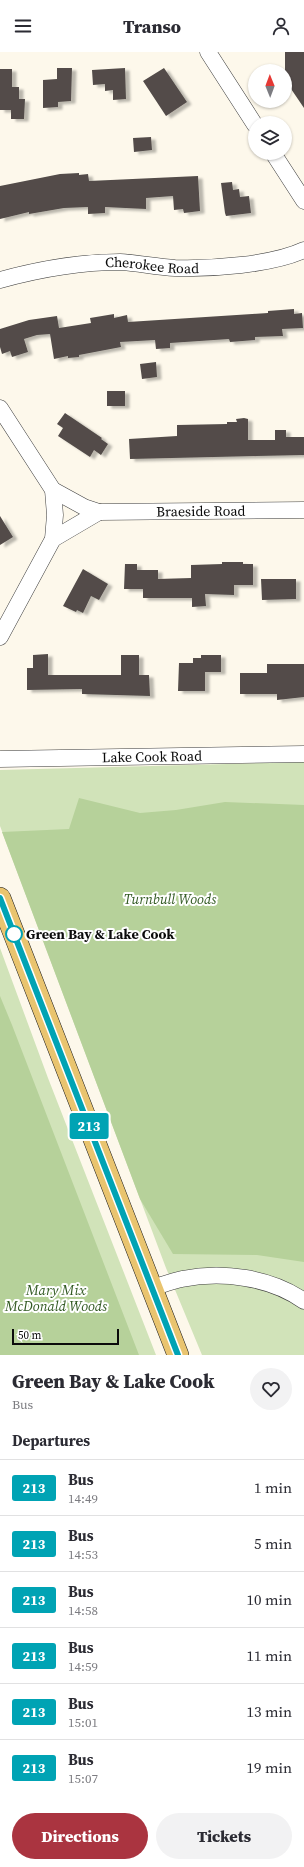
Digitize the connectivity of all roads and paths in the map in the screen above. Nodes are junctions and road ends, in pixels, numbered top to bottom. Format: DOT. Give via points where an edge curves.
graph roads {
  1 [pos="208,52"];
  2 [pos="249,116"];
  3 [pos="278,160"];
  4 [pos="304,201"];
  5 [pos="304,250"];
  6 [pos="0,280"];
  7 [pos="0,408"];
  8 [pos="52,490"];
  9 [pos="304,510"];
  10 [pos="99,512"];
  11 [pos="53,539"];
  12 [pos="0,637"];
  13 [pos="304,754"];
  14 [pos="0,759"];
  15 [pos="0,898"];
  16 [pos="152,1288"];
  17 [pos="304,1300"];
  18 [pos="178,1355"];
  1 -- 2 [label="street"];
  3 -- 4 [label="street"];
  5 -- 6 [label="street, Cherokee Road" via="280,258 231,266 174,268 121,262 80,263 40,269"];
  7 -- 8 [label="street"];
  8 -- 10 [label="street, Braeside Road"];
  8 -- 11 [label="street" via="55,515"];
  9 -- 10 [label="street, Braeside Road"];
  10 -- 11 [label="street, Braeside Road"];
  11 -- 12 [label="street"];
  13 -- 14 [label="street, Lake Cook Road"];
  15 -- 16 [label="main road"];
  16 -- 17 [label="street" via="180,1279 226,1276 259,1281"];
  16 -- 18 [label="main road"];
}
